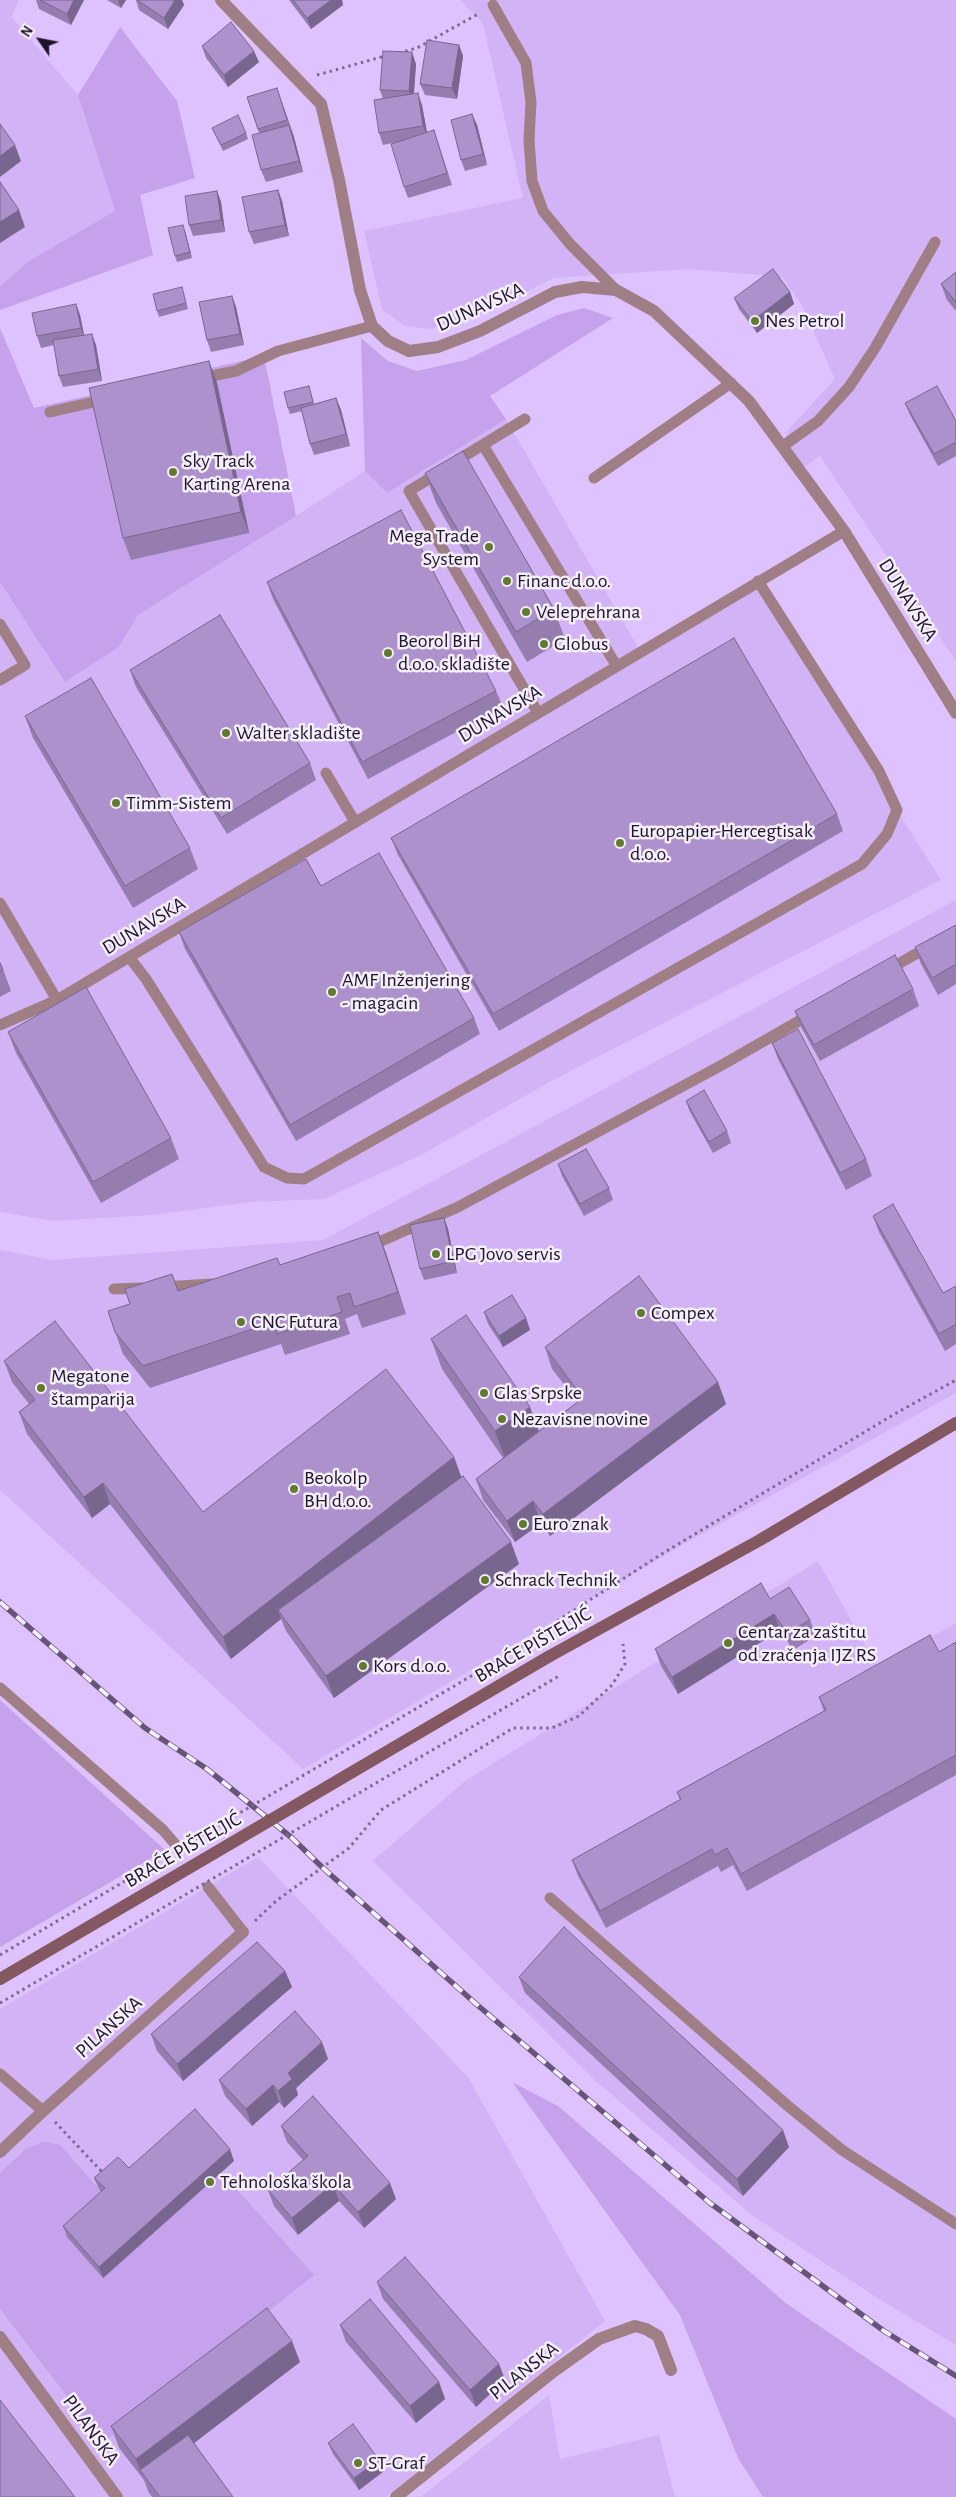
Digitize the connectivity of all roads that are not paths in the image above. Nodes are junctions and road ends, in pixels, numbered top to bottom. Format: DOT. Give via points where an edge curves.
graph roads {
  1 [pos="221,0"];
  2 [pos="493,5"];
  3 [pos="935,242"];
  4 [pos="616,290"];
  5 [pos="372,326"];
  6 [pos="187,382"];
  7 [pos="730,383"];
  8 [pos="119,397"];
  9 [pos="50,412"];
  10 [pos="524,418"];
  11 [pos="483,445"];
  12 [pos="783,446"];
  13 [pos="594,478"];
  14 [pos="844,531"];
  15 [pos="758,581"];
  16 [pos="0,624"];
  17 [pos="616,666"];
  18 [pos="0,680"];
  19 [pos="538,713"];
  20 [pos="956,714"];
  21 [pos="326,772"];
  22 [pos="355,822"];
  23 [pos="0,903"];
  24 [pos="956,931"];
  25 [pos="129,957"];
  26 [pos="878,976"];
  27 [pos="57,1000"];
  28 [pos="818,1010"];
  29 [pos="0,1025"];
  30 [pos="357,1252"];
  31 [pos="222,1284"];
  32 [pos="114,1289"];
  33 [pos="956,1423"];
  34 [pos="0,1688"];
  35 [pos="175,1844"];
  36 [pos="208,1886"];
  37 [pos="550,1898"];
  38 [pos="244,1932"];
  39 [pos="0,1979"];
  40 [pos="0,2074"];
  41 [pos="43,2111"];
  42 [pos="0,2152"];
  43 [pos="956,2224"];
  44 [pos="0,2337"];
  45 [pos="671,2370"];
  46 [pos="117,2497"];
  47 [pos="396,2497"];
  1 -- 5 [label="street" via="321,104 360,290"];
  2 -- 4 [label="lane" via="526,62 532,102 529,140 532,180 543,211 570,244"];
  3 -- 12 [label="lane" via="849,387 818,421"];
  4 -- 5 [label="street, DUNAVSKA" via="582,286 555,292 480,331 409,351 388,341"];
  4 -- 7 [label="street, DUNAVSKA" via="654,311"];
  5 -- 6 [label="lane" via="278,351 236,370"];
  7 -- 12 [label="street, DUNAVSKA" via="749,401"];
  7 -- 13 [label="lane"];
  8 -- 9 [label="lane"];
  10 -- 11 [label="lane"];
  11 -- 17 [label="lane"];
  11 -- 19 [label="lane" via="409,491"];
  12 -- 14 [label="street, DUNAVSKA"];
  14 -- 15 [label="lane, DUNAVSKA"];
  14 -- 20 [label="street, DUNAVSKA"];
  15 -- 17 [label="lane, DUNAVSKA"];
  15 -- 25 [label="lane" via="879,771 897,810 887,834 862,864 304,1178 287,1178 264,1167"];
  16 -- 18 [label="lane" via="25,664"];
  17 -- 19 [label="lane, DUNAVSKA"];
  19 -- 22 [label="lane, DUNAVSKA"];
  21 -- 22 [label="lane"];
  22 -- 25 [label="lane, DUNAVSKA"];
  23 -- 27 [label="lane"];
  24 -- 26 [label="lane"];
  25 -- 27 [label="lane, DUNAVSKA"];
  27 -- 29 [label="lane, DUNAVSKA"];
  28 -- 30 [label="lane" via="458,1208"];
  31 -- 32 [label="lane"];
  33 -- 39 [label="street, BRAĆE PIŠTELJIĆ, bridge" via="760,1540 548,1657"];
  34 -- 35 [label="lane"];
  36 -- 38 [label="lane"];
  37 -- 43 [label="lane" via="788,2106 836,2144"];
  38 -- 41 [label="street, PILANSKA"];
  40 -- 41 [label="lane"];
  41 -- 42 [label="street, PILANSKA"];
  44 -- 46 [label="street, PILANSKA"];
  45 -- 47 [label="street, PILANSKA" via="658,2336 646,2329 635,2326 599,2339"];
}
